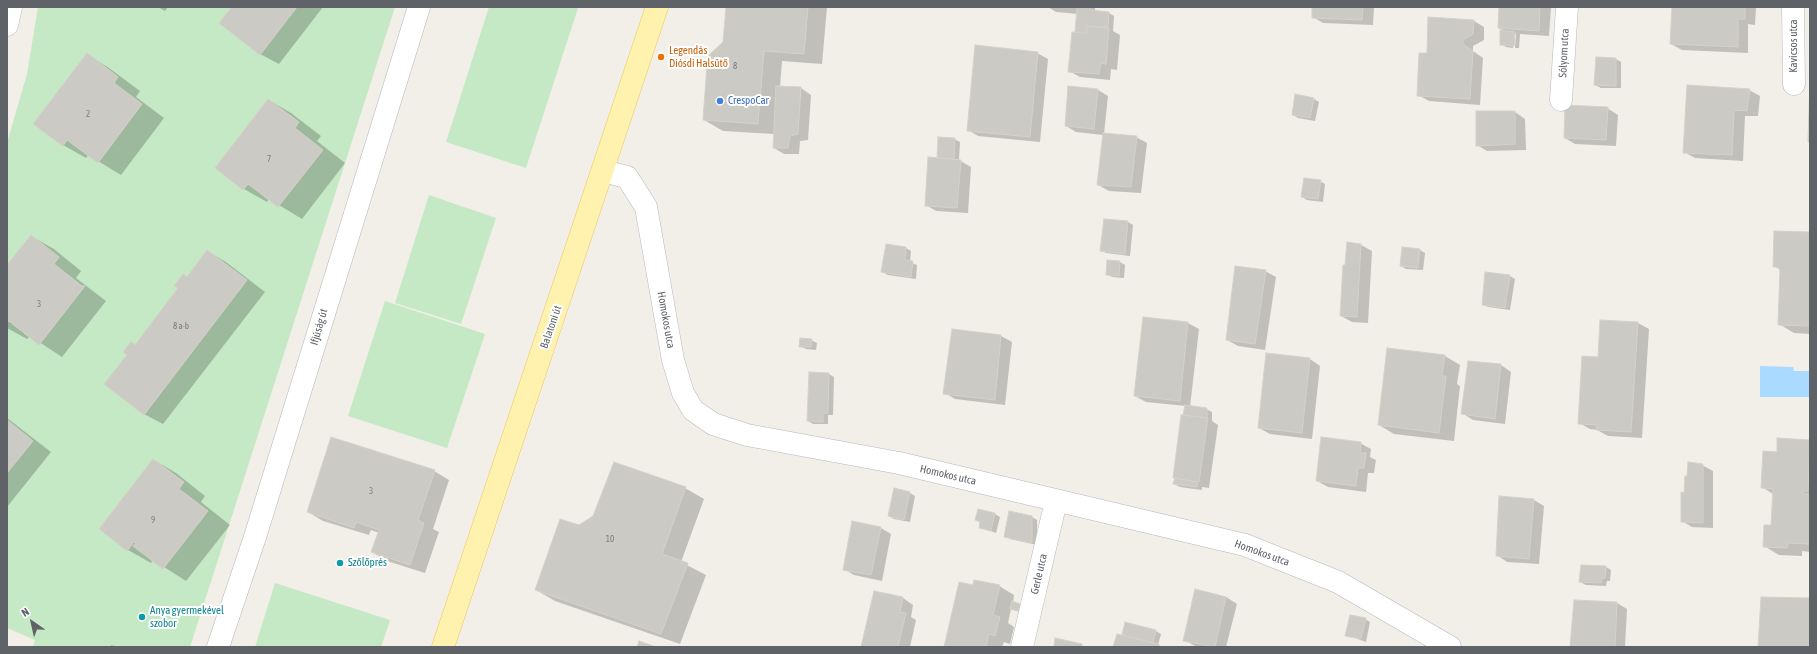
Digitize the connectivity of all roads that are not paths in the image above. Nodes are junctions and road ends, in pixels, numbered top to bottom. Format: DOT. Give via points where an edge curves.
graph roads {
  1 [pos="11,7"];
  2 [pos="419,7"];
  3 [pos="657,7"];
  4 [pos="1567,7"];
  5 [pos="1793,7"];
  6 [pos="7,25"];
  7 [pos="1794,84"];
  8 [pos="1561,100"];
  9 [pos="603,171"];
  10 [pos="1056,501"];
  11 [pos="218,647"];
  12 [pos="443,647"];
  13 [pos="1022,647"];
  14 [pos="1450,647"];
  1 -- 6 [label="street"];
  2 -- 11 [label="street, Ifjúság út" via="255,537"];
  3 -- 9 [label="main road, Balatoni út"];
  4 -- 8 [label="street, Sólyom utca"];
  5 -- 7 [label="street, Kavicsos utca"];
  9 -- 10 [label="street, Homokos utca" via="627,178 646,207 673,360 683,393 693,410 713,424 747,435 899,463"];
  9 -- 12 [label="main road, Balatoni út"];
  10 -- 13 [label="street, Gerle utca"];
  10 -- 14 [label="street, Homokos utca" via="1245,545 1338,582"];
}
